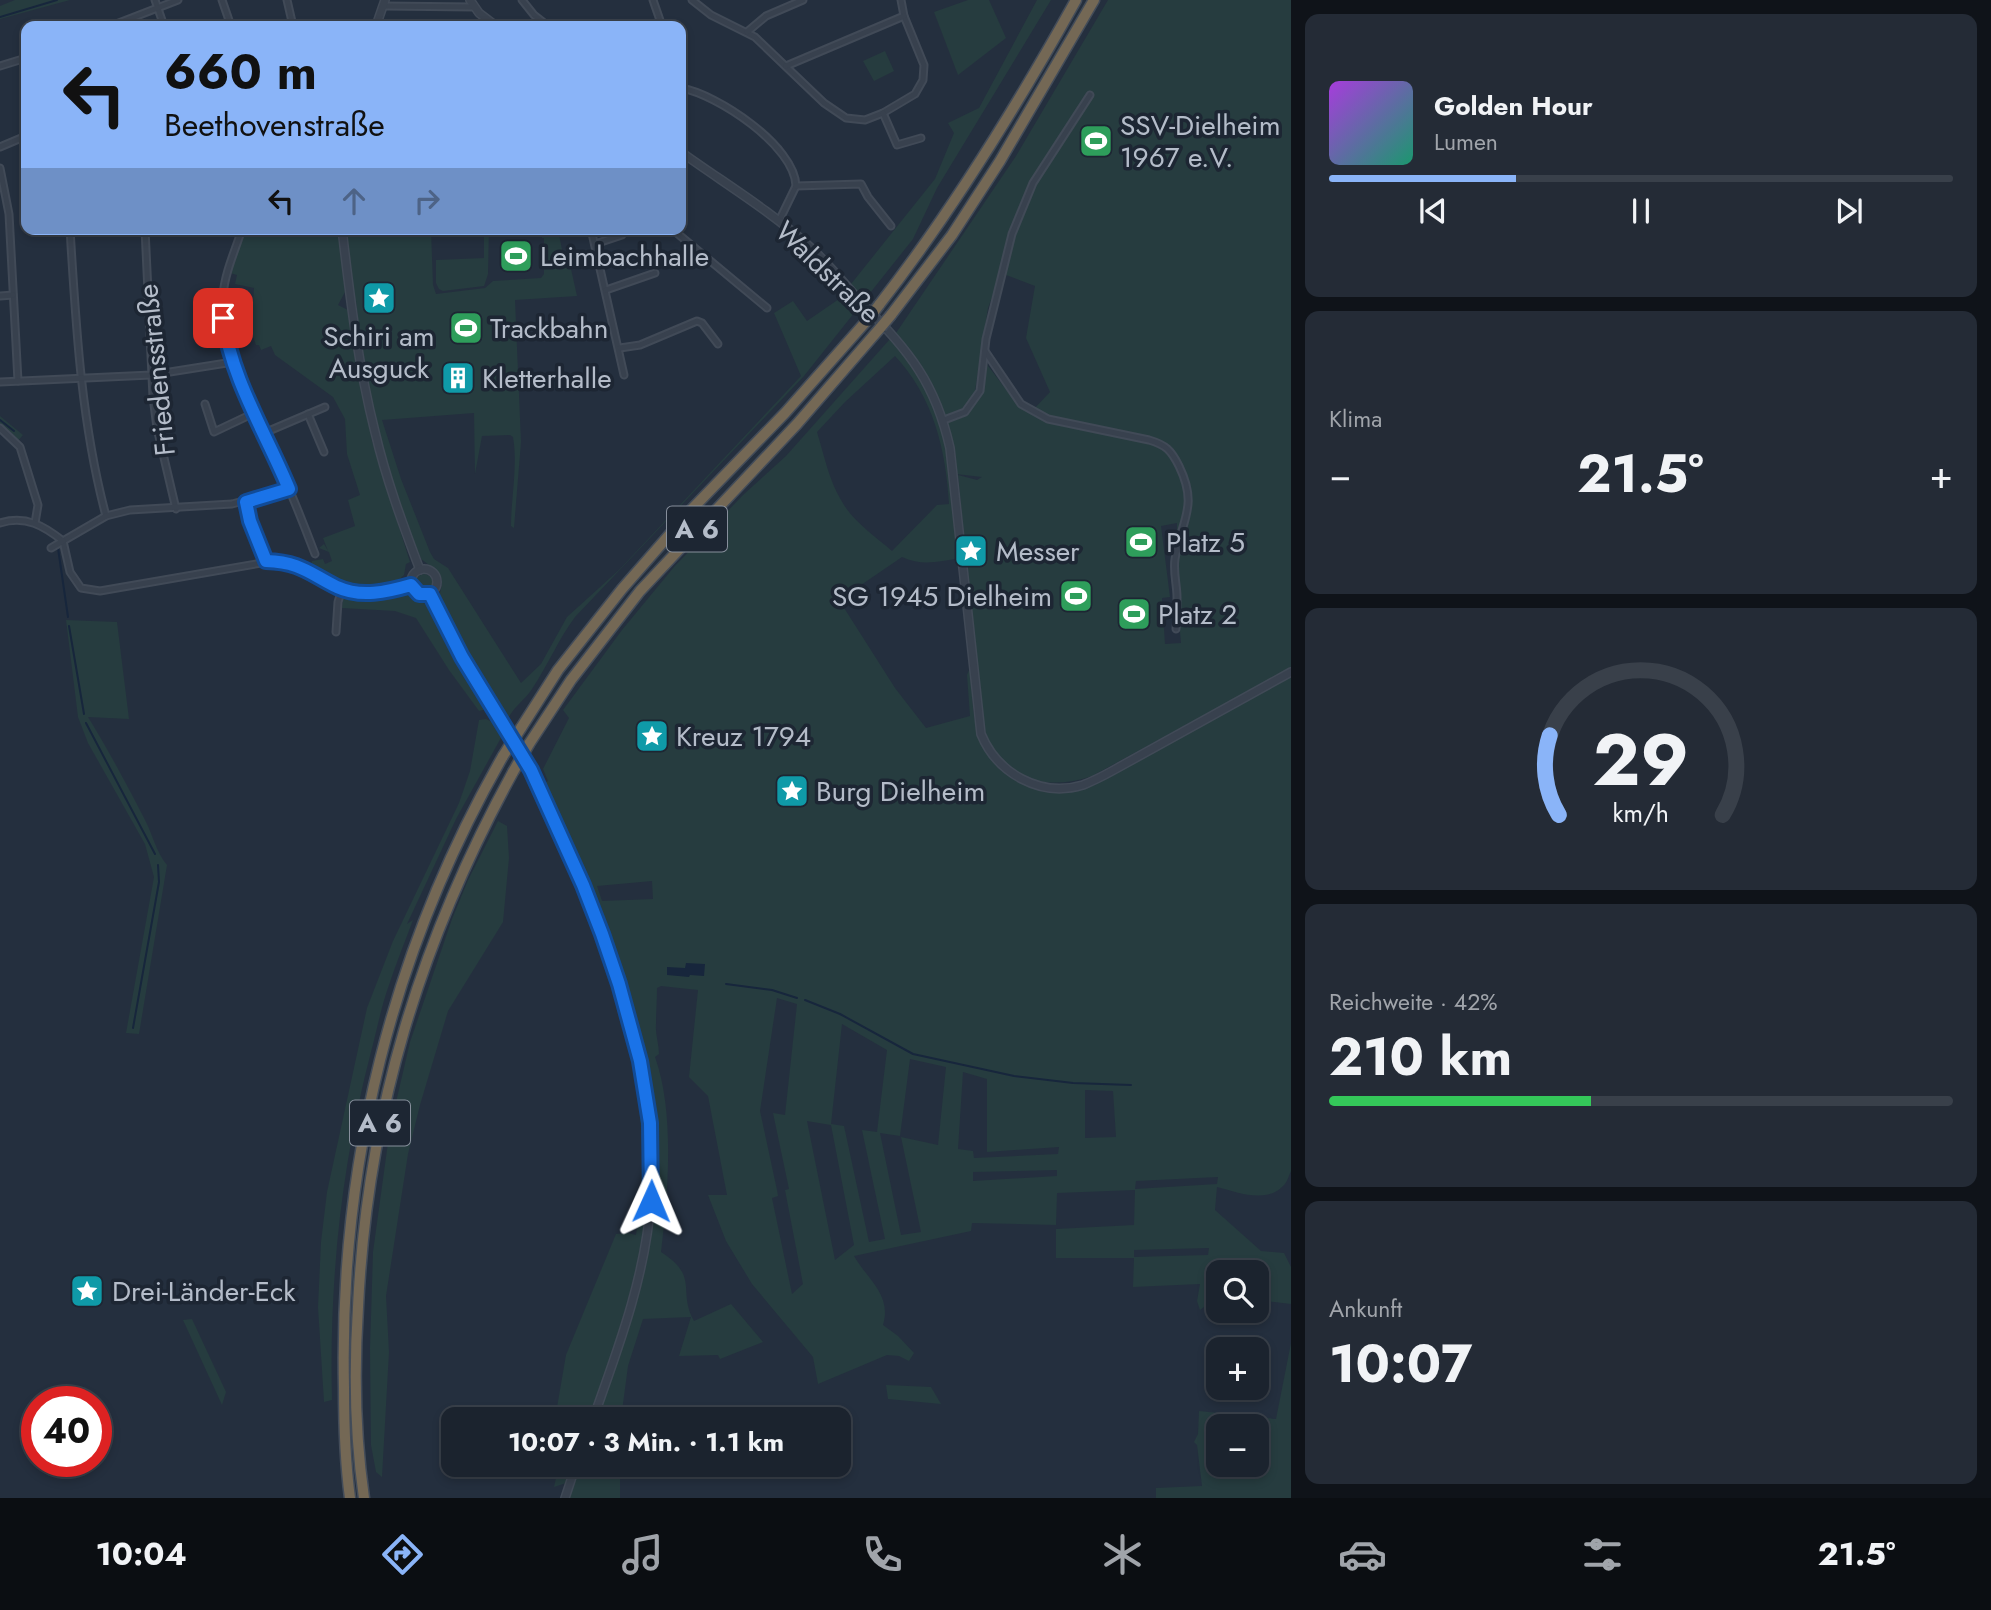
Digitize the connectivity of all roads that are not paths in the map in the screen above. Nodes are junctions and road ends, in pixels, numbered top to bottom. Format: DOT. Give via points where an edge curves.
graph roads {
  1 [pos="155,0"];
  2 [pos="178,0"];
  3 [pos="222,0"];
  4 [pos="287,0"];
  5 [pos="522,0"];
  6 [pos="653,0"];
  7 [pos="692,0"];
  8 [pos="803,0"];
  9 [pos="901,0"];
  10 [pos="1076,0"];
  11 [pos="1094,0"];
  12 [pos="384,3"];
  13 [pos="472,4"];
  14 [pos="157,8"];
  15 [pos="904,16"];
  16 [pos="124,21"];
  17 [pos="162,21"];
  18 [pos="229,21"];
  19 [pos="292,21"];
  20 [pos="378,21"];
  21 [pos="491,21"];
  22 [pos="542,21"];
  23 [pos="660,21"];
  24 [pos="747,32"];
  25 [pos="21,60"];
  26 [pos="0,66"];
  27 [pos="786,66"];
  28 [pos="686,89"];
  29 [pos="1090,95"];
  30 [pos="883,113"];
  31 [pos="21,138"];
  32 [pos="921,138"];
  33 [pos="0,147"];
  34 [pos="686,156"];
  35 [pos="0,169"];
  36 [pos="796,186"];
  37 [pos="779,221"];
  38 [pos="891,226"];
  39 [pos="70,235"];
  40 [pos="145,235"];
  41 [pos="240,235"];
  42 [pos="343,235"];
  43 [pos="593,235"];
  44 [pos="622,235"];
  45 [pos="679,235"];
  46 [pos="595,244"];
  47 [pos="655,273"];
  48 [pos="606,290"];
  49 [pos="13,295"];
  50 [pos="0,296"];
  51 [pos="767,308"];
  52 [pos="718,344"];
  53 [pos="620,348"];
  54 [pos="985,351"];
  55 [pos="233,362"];
  56 [pos="151,375"];
  57 [pos="624,375"];
  58 [pos="81,378"];
  59 [pos="18,381"];
  60 [pos="0,382"];
  61 [pos="205,404"];
  62 [pos="325,407"];
  63 [pos="254,413"];
  64 [pos="308,414"];
  65 [pos="944,420"];
  66 [pos="0,428"];
  67 [pos="264,433"];
  68 [pos="324,452"];
  69 [pos="289,489"];
  70 [pos="246,502"];
  71 [pos="176,509"];
  72 [pos="106,516"];
  73 [pos="0,523"];
  74 [pos="35,523"];
  75 [pos="63,541"];
  76 [pos="51,548"];
  77 [pos="315,554"];
  78 [pos="266,561"];
  79 [pos="420,570"];
  80 [pos="411,585"];
  81 [pos="342,589"];
  82 [pos="430,594"];
  83 [pos="1176,629"];
  84 [pos="336,632"];
  85 [pos="1291,672"];
  86 [pos="597,1407"];
  87 [pos="572,1477"];
  88 [pos="349,1498"];
  89 [pos="364,1498"];
  90 [pos="565,1498"];
  1 -- 14 [label="street"];
  2 -- 14 [label="street"];
  3 -- 18 [label="street"];
  4 -- 19 [label="street"];
  5 -- 22 [label="street"];
  6 -- 23 [label="street"];
  7 -- 24 [label="street"];
  8 -- 24 [label="street" via="766,16"];
  9 -- 15 [label="street"];
  10 -- 88 [label="highway, A 6, bridge" via="986,154 927,242 870,317 692,509 558,670 462,832 418,938 384,1042 351,1208 343,1347"];
  11 -- 89 [label="highway, A 6, bridge" via="952,235 891,315 797,424 647,583 571,680 477,838 402,1033 379,1127 362,1238 356,1346"];
  12 -- 13 [label="street" via="416,8"];
  12 -- 20 [label="street"];
  13 -- 21 [label="street"];
  14 -- 16 [label="street"];
  14 -- 17 [label="street"];
  15 -- 27 [label="street"];
  15 -- 30 [label="street" via="924,65 923,80 915,94"];
  24 -- 27 [label="street"];
  25 -- 26 [label="street"];
  27 -- 30 [label="street" via="846,118 865,120"];
  28 -- 36 [label="street" via="722,104 757,131 790,164"];
  29 -- 54 [label="street" via="1033,183 1012,234"];
  30 -- 32 [label="street" via="897,145"];
  31 -- 33 [label="street"];
  34 -- 37 [label="street, Waldstraße"];
  35 -- 49 [label="street" via="9,214"];
  36 -- 37 [label="street"];
  36 -- 38 [label="street" via="861,184"];
  37 -- 65 [label="street, Waldstraße" via="811,247 902,344 929,384"];
  39 -- 58 [label="street"];
  40 -- 56 [label="street, Friedensstraße"];
  41 -- 55 [label="street" via="222,298"];
  42 -- 79 [label="street" via="375,433"];
  43 -- 46 [label="street"];
  44 -- 46 [label="street"];
  45 -- 51 [label="street"];
  46 -- 48 [label="street"];
  47 -- 48 [label="street"];
  48 -- 53 [label="street"];
  49 -- 50 [label="street"];
  49 -- 59 [label="street"];
  52 -- 53 [label="street" via="696,321 640,345"];
  53 -- 57 [label="street"];
  54 -- 65 [label="street" via="980,391 965,412"];
  54 -- 83 [label="street" via="1021,404 1048,419 1149,440 1172,452 1190,493 1174,562"];
  55 -- 56 [label="street"];
  55 -- 63 [label="street"];
  56 -- 58 [label="street"];
  56 -- 71 [label="street, Friedensstraße"];
  58 -- 59 [label="street"];
  58 -- 72 [label="street" via="92,461"];
  59 -- 60 [label="street"];
  61 -- 63 [label="street" via="214,432"];
  62 -- 64 [label="street"];
  63 -- 67 [label="street"];
  64 -- 67 [label="street"];
  64 -- 68 [label="street"];
  65 -- 85 [label="street, Waldstraße" via="981,734 1005,769 1043,786 1083,785"];
  66 -- 74 [label="street" via="20,447 38,505"];
  67 -- 69 [label="street"];
  69 -- 70 [label="street"];
  69 -- 77 [label="street"];
  70 -- 71 [label="street"];
  70 -- 78 [label="street"];
  71 -- 72 [label="street" via="130,510"];
  72 -- 75 [label="street"];
  73 -- 74 [label="street"];
  74 -- 75 [label="street"];
  75 -- 76 [label="street"];
  75 -- 78 [label="street" via="74,579 88,590 111,590"];
  78 -- 81 [label="street" via="299,566"];
  79 -- 80 [label="street"];
  79 -- 82 [label="street" via="436,575 438,584"];
  80 -- 81 [label="street" via="372,593"];
  80 -- 82 [label="street" via="419,594"];
  81 -- 84 [label="street"];
  82 -- 86 [label="street" via="548,807 602,934 640,1061 651,1148 646,1242"];
  87 -- 90 [label="street"];
}
